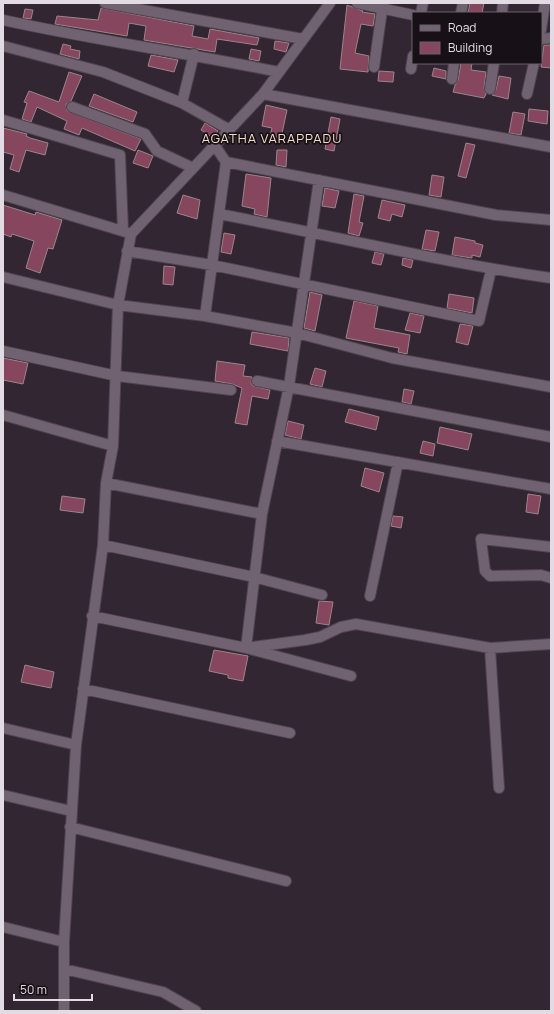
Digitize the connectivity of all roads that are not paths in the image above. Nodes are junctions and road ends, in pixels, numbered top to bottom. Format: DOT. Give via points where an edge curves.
graph roads {
  1 [pos="105,3"];
  2 [pos="330,3"];
  3 [pos="357,3"];
  4 [pos="545,3"];
  5 [pos="383,6"];
  6 [pos="412,15"];
  7 [pos="3,20"];
  8 [pos="542,23"];
  9 [pos="303,39"];
  10 [pos="3,46"];
  11 [pos="194,54"];
  12 [pos="412,62"];
  13 [pos="454,64"];
  14 [pos="494,64"];
  15 [pos="534,64"];
  16 [pos="374,67"];
  17 [pos="411,69"];
  18 [pos="279,72"];
  19 [pos="452,79"];
  20 [pos="490,89"];
  21 [pos="263,94"];
  22 [pos="528,94"];
  23 [pos="182,103"];
  24 [pos="72,107"];
  25 [pos="3,120"];
  26 [pos="230,130"];
  27 [pos="215,146"];
  28 [pos="551,147"];
  29 [pos="226,162"];
  30 [pos="193,168"];
  31 [pos="319,180"];
  32 [pos="3,195"];
  33 [pos="219,214"];
  34 [pos="551,220"];
  35 [pos="312,231"];
  36 [pos="127,232"];
  37 [pos="127,251"];
  38 [pos="212,265"];
  39 [pos="491,270"];
  40 [pos="3,277"];
  41 [pos="551,278"];
  42 [pos="305,284"];
  43 [pos="118,305"];
  44 [pos="205,316"];
  45 [pos="297,333"];
  46 [pos="3,351"];
  47 [pos="117,376"];
  48 [pos="257,381"];
  49 [pos="289,386"];
  50 [pos="551,387"];
  51 [pos="231,390"];
  52 [pos="3,415"];
  53 [pos="551,437"];
  54 [pos="277,441"];
  55 [pos="113,446"];
  56 [pos="398,462"];
  57 [pos="106,482"];
  58 [pos="551,489"];
  59 [pos="262,514"];
  60 [pos="103,545"];
  61 [pos="551,547"];
  62 [pos="254,577"];
  63 [pos="551,578"];
  64 [pos="322,595"];
  65 [pos="370,596"];
  66 [pos="92,616"];
  67 [pos="551,644"];
  68 [pos="246,648"];
  69 [pos="490,648"];
  70 [pos="351,676"];
  71 [pos="83,689"];
  72 [pos="3,728"];
  73 [pos="290,733"];
  74 [pos="76,745"];
  75 [pos="499,788"];
  76 [pos="3,795"];
  77 [pos="71,811"];
  78 [pos="70,827"];
  79 [pos="286,881"];
  80 [pos="3,927"];
  81 [pos="64,942"];
  82 [pos="64,969"];
  83 [pos="64,1011"];
  84 [pos="196,1011"];
  1 -- 9 [label="street"];
  2 -- 9 [label="street"];
  3 -- 5 [label="street"];
  4 -- 8 [label="street"];
  5 -- 6 [label="street"];
  5 -- 16 [label="street"];
  7 -- 11 [label="street" via="53,31"];
  9 -- 18 [label="street"];
  10 -- 23 [label="street" via="103,72"];
  11 -- 18 [label="street"];
  11 -- 23 [label="street"];
  12 -- 17 [label="street"];
  13 -- 19 [label="street"];
  14 -- 20 [label="street"];
  15 -- 22 [label="street"];
  18 -- 21 [label="street"];
  21 -- 26 [label="street"];
  21 -- 28 [label="street"];
  23 -- 26 [label="street"];
  24 -- 30 [label="street" via="145,134 157,151"];
  25 -- 36 [label="street" via="120,155"];
  26 -- 27 [label="street"];
  27 -- 29 [label="street"];
  27 -- 30 [label="street"];
  29 -- 31 [label="street"];
  29 -- 33 [label="street"];
  30 -- 36 [label="street"];
  31 -- 34 [label="street" via="496,215"];
  31 -- 35 [label="street"];
  32 -- 36 [label="street"];
  33 -- 35 [label="street"];
  33 -- 38 [label="street"];
  35 -- 39 [label="street"];
  35 -- 42 [label="street"];
  36 -- 37 [label="street"];
  37 -- 38 [label="street"];
  37 -- 43 [label="street"];
  38 -- 42 [label="street"];
  38 -- 44 [label="street"];
  39 -- 41 [label="street"];
  39 -- 42 [label="street" via="479,321"];
  40 -- 43 [label="street"];
  42 -- 45 [label="street"];
  43 -- 44 [label="street"];
  43 -- 47 [label="street"];
  44 -- 45 [label="street"];
  45 -- 49 [label="street"];
  45 -- 50 [label="street" via="392,358"];
  46 -- 47 [label="street"];
  47 -- 51 [label="street"];
  47 -- 55 [label="street"];
  48 -- 49 [label="street"];
  49 -- 53 [label="street"];
  49 -- 54 [label="street"];
  52 -- 55 [label="street"];
  54 -- 56 [label="street"];
  54 -- 59 [label="street"];
  55 -- 57 [label="street"];
  56 -- 58 [label="street"];
  56 -- 65 [label="street"];
  57 -- 59 [label="street"];
  57 -- 60 [label="street"];
  59 -- 62 [label="street"];
  60 -- 62 [label="street"];
  60 -- 66 [label="street"];
  61 -- 63 [label="street" via="481,539 485,571 490,576 541,575"];
  62 -- 64 [label="street"];
  62 -- 68 [label="street"];
  66 -- 68 [label="street"];
  66 -- 71 [label="street"];
  67 -- 69 [label="street"];
  68 -- 69 [label="street" via="320,637 341,627 356,624"];
  68 -- 70 [label="street"];
  69 -- 75 [label="street"];
  71 -- 73 [label="street"];
  71 -- 74 [label="street"];
  72 -- 74 [label="street"];
  74 -- 77 [label="street"];
  76 -- 77 [label="street"];
  77 -- 78 [label="street"];
  78 -- 79 [label="street"];
  78 -- 81 [label="street"];
  80 -- 81 [label="street"];
  81 -- 82 [label="street"];
  82 -- 83 [label="street"];
  82 -- 84 [label="street" via="163,992"];
}
